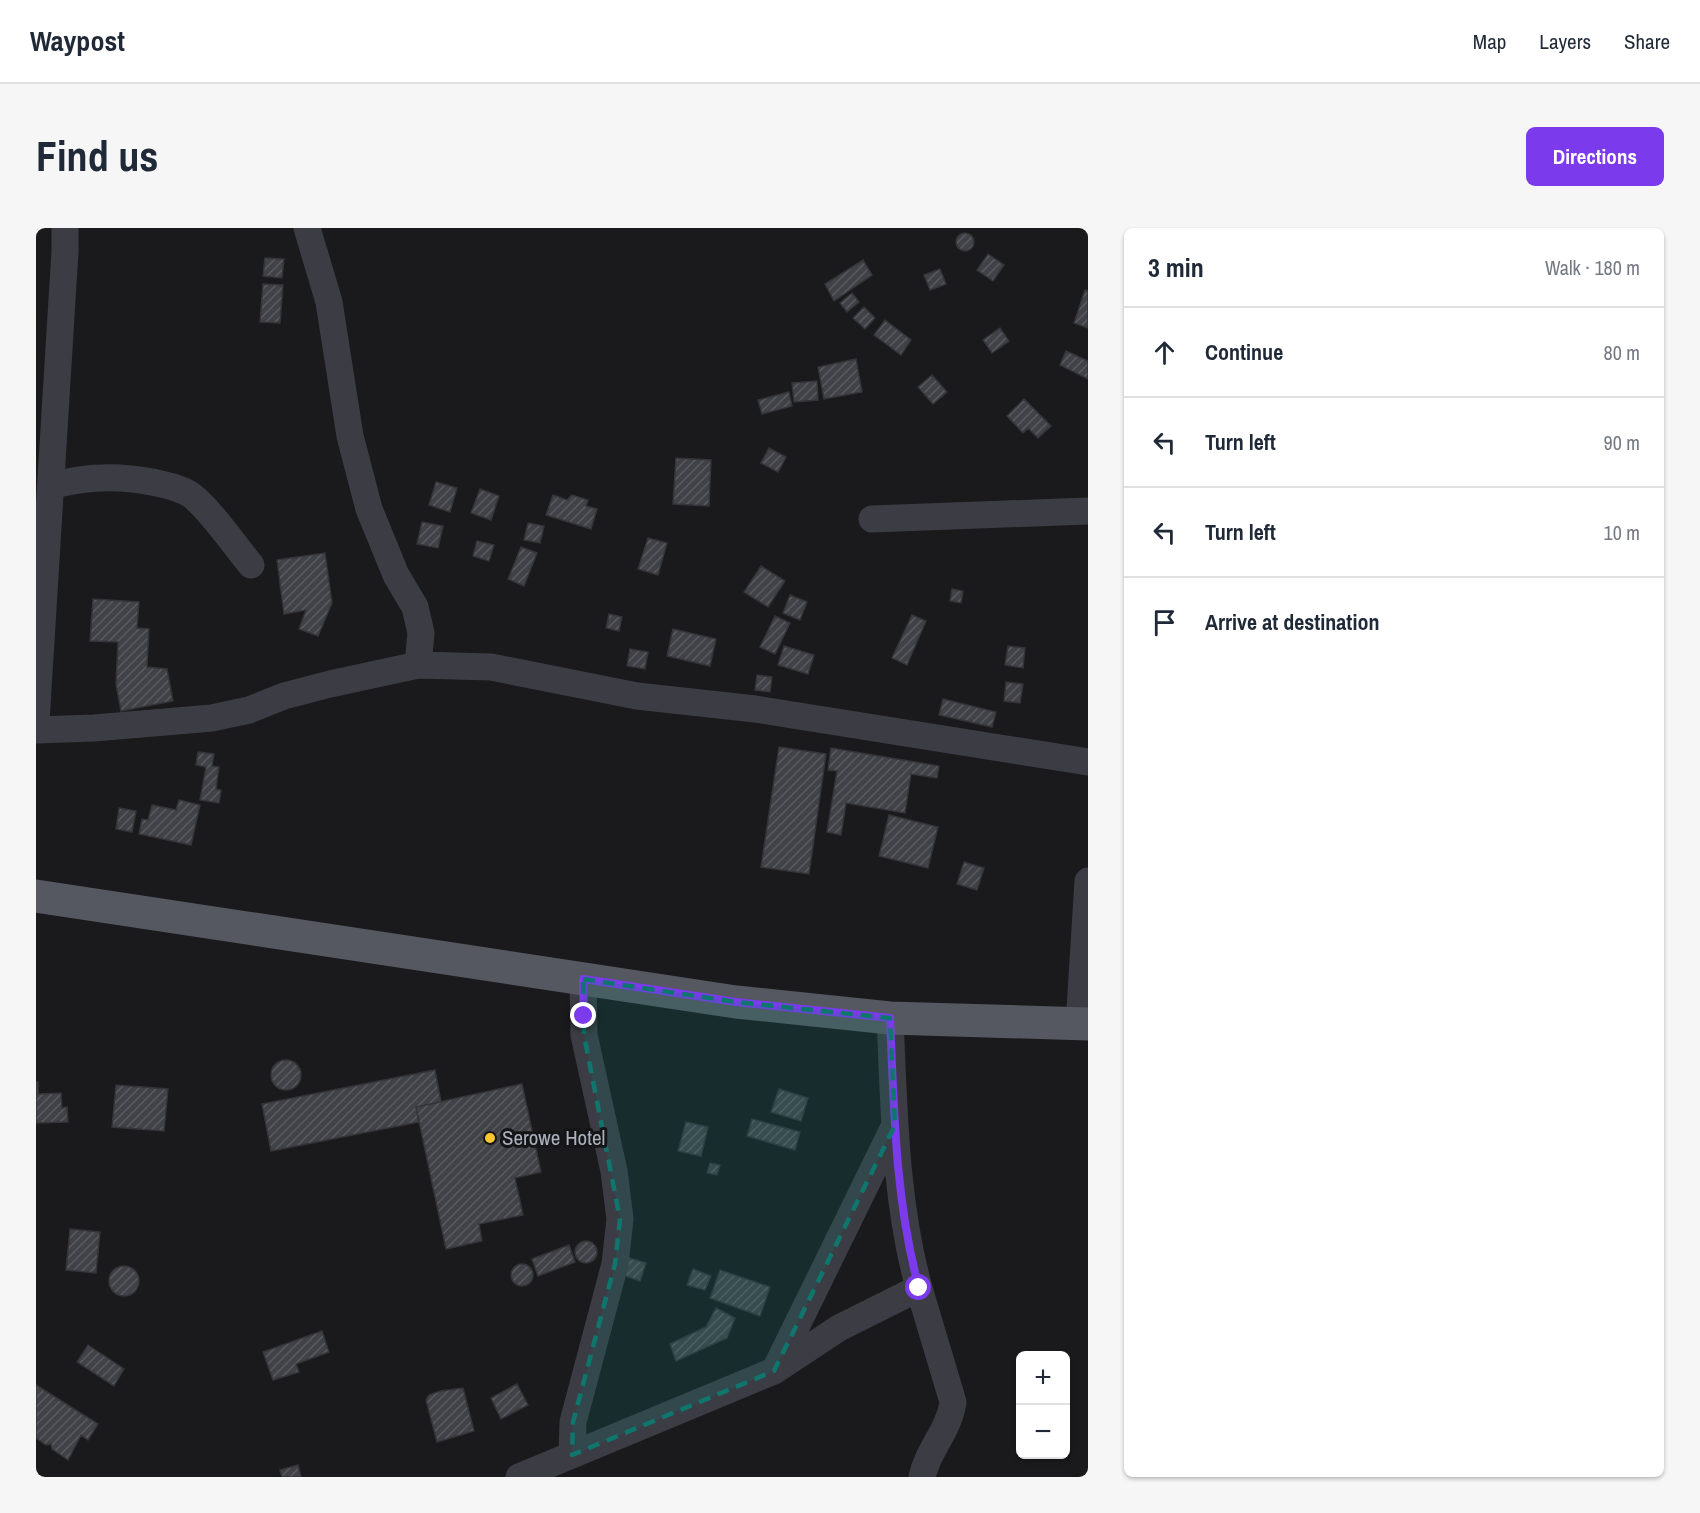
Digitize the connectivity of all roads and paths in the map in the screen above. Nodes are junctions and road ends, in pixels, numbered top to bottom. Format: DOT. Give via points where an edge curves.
graph roads {
  1 [pos="65,228"];
  2 [pos="307,228"];
  3 [pos="51,486"];
  4 [pos="1088,512"];
  5 [pos="872,519"];
  6 [pos="252,565"];
  7 [pos="418,665"];
  8 [pos="36,722"];
  9 [pos="36,730"];
  10 [pos="1088,762"];
  11 [pos="1088,881"];
  12 [pos="36,896"];
  13 [pos="583,979"];
  14 [pos="890,1018"];
  15 [pos="1083,1024"];
  16 [pos="895,1125"];
  17 [pos="919,1288"];
  18 [pos="774,1371"];
  19 [pos="572,1455"];
  20 [pos="519,1477"];
  21 [pos="922,1477"];
  1 -- 3 [label="street"];
  2 -- 7 [label="street" via="329,302 350,436 369,509 396,575 415,607 421,633"];
  3 -- 6 [label="street" via="99,477 176,487 198,502"];
  3 -- 8 [label="street"];
  4 -- 5 [label="street"];
  7 -- 9 [label="street" via="321,686 212,718"];
  7 -- 10 [label="street" via="512,670 637,696 754,709"];
  11 -- 15 [label="street"];
  12 -- 13 [label="main road"];
  13 -- 14 [label="main road" via="736,1002"];
  13 -- 19 [label="street" via="584,1035 614,1170 620,1219 615,1264 573,1422"];
  14 -- 15 [label="main road"];
  14 -- 16 [label="street"];
  16 -- 17 [label="street" via="908,1250"];
  16 -- 18 [label="street"];
  17 -- 18 [label="street" via="839,1328"];
  17 -- 21 [label="street" via="953,1402"];
  18 -- 19 [label="street"];
  19 -- 20 [label="street"];
}
